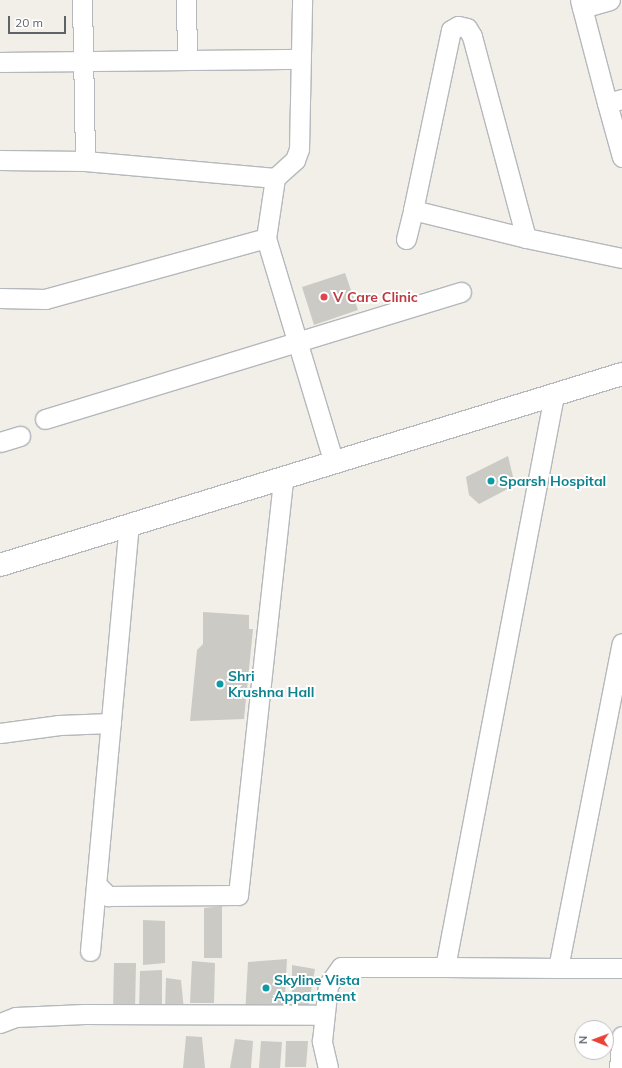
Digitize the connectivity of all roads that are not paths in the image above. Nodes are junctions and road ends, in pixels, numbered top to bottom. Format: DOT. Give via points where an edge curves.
graph roads {
  1 [pos="82,0"];
  2 [pos="186,0"];
  3 [pos="302,0"];
  4 [pos="610,0"];
  5 [pos="581,4"];
  6 [pos="187,59"];
  7 [pos="299,59"];
  8 [pos="0,62"];
  9 [pos="82,62"];
  10 [pos="615,101"];
  11 [pos="622,157"];
  12 [pos="0,160"];
  13 [pos="85,161"];
  14 [pos="275,178"];
  15 [pos="412,210"];
  16 [pos="266,238"];
  17 [pos="526,238"];
  18 [pos="406,239"];
  19 [pos="622,258"];
  20 [pos="461,292"];
  21 [pos="0,298"];
  22 [pos="300,342"];
  23 [pos="622,374"];
  24 [pos="554,395"];
  25 [pos="46,419"];
  26 [pos="20,436"];
  27 [pos="0,442"];
  28 [pos="334,463"];
  29 [pos="283,479"];
  30 [pos="129,526"];
  31 [pos="0,565"];
  32 [pos="622,643"];
  33 [pos="111,723"];
  34 [pos="0,733"];
  35 [pos="97,885"];
  36 [pos="90,951"];
  37 [pos="445,968"];
  38 [pos="558,968"];
  39 [pos="622,968"];
  40 [pos="324,1015"];
  41 [pos="0,1023"];
  42 [pos="622,1036"];
  43 [pos="328,1068"];
  44 [pos="619,1068"];
  1 -- 9 [label="street"];
  2 -- 6 [label="street"];
  3 -- 7 [label="street"];
  4 -- 5 [label="street"];
  5 -- 10 [label="street"];
  6 -- 7 [label="street"];
  6 -- 9 [label="street"];
  7 -- 14 [label="street" via="299,149 295,160"];
  8 -- 9 [label="street"];
  9 -- 13 [label="street"];
  10 -- 11 [label="street"];
  12 -- 13 [label="street"];
  13 -- 14 [label="street"];
  14 -- 16 [label="street"];
  15 -- 17 [label="street"];
  15 -- 17 [label="street" via="451,30 467,28 472,36"];
  15 -- 18 [label="street"];
  16 -- 21 [label="street" via="45,299"];
  16 -- 22 [label="street"];
  17 -- 19 [label="street"];
  20 -- 22 [label="street"];
  22 -- 25 [label="street"];
  22 -- 28 [label="street"];
  23 -- 24 [label="street"];
  24 -- 28 [label="street"];
  24 -- 37 [label="street"];
  26 -- 27 [label="street"];
  28 -- 29 [label="street"];
  29 -- 30 [label="street"];
  29 -- 35 [label="street" via="238,895 108,896"];
  30 -- 31 [label="street"];
  30 -- 33 [label="street"];
  32 -- 38 [label="street"];
  33 -- 34 [label="street" via="59,725"];
  33 -- 35 [label="street"];
  35 -- 36 [label="street"];
  37 -- 38 [label="street"];
  37 -- 40 [label="street" via="341,966 328,986"];
  38 -- 39 [label="street"];
  40 -- 41 [label="street" via="84,1014 16,1016"];
  40 -- 43 [label="street" via="322,1041"];
  42 -- 44 [label="street"];
}
